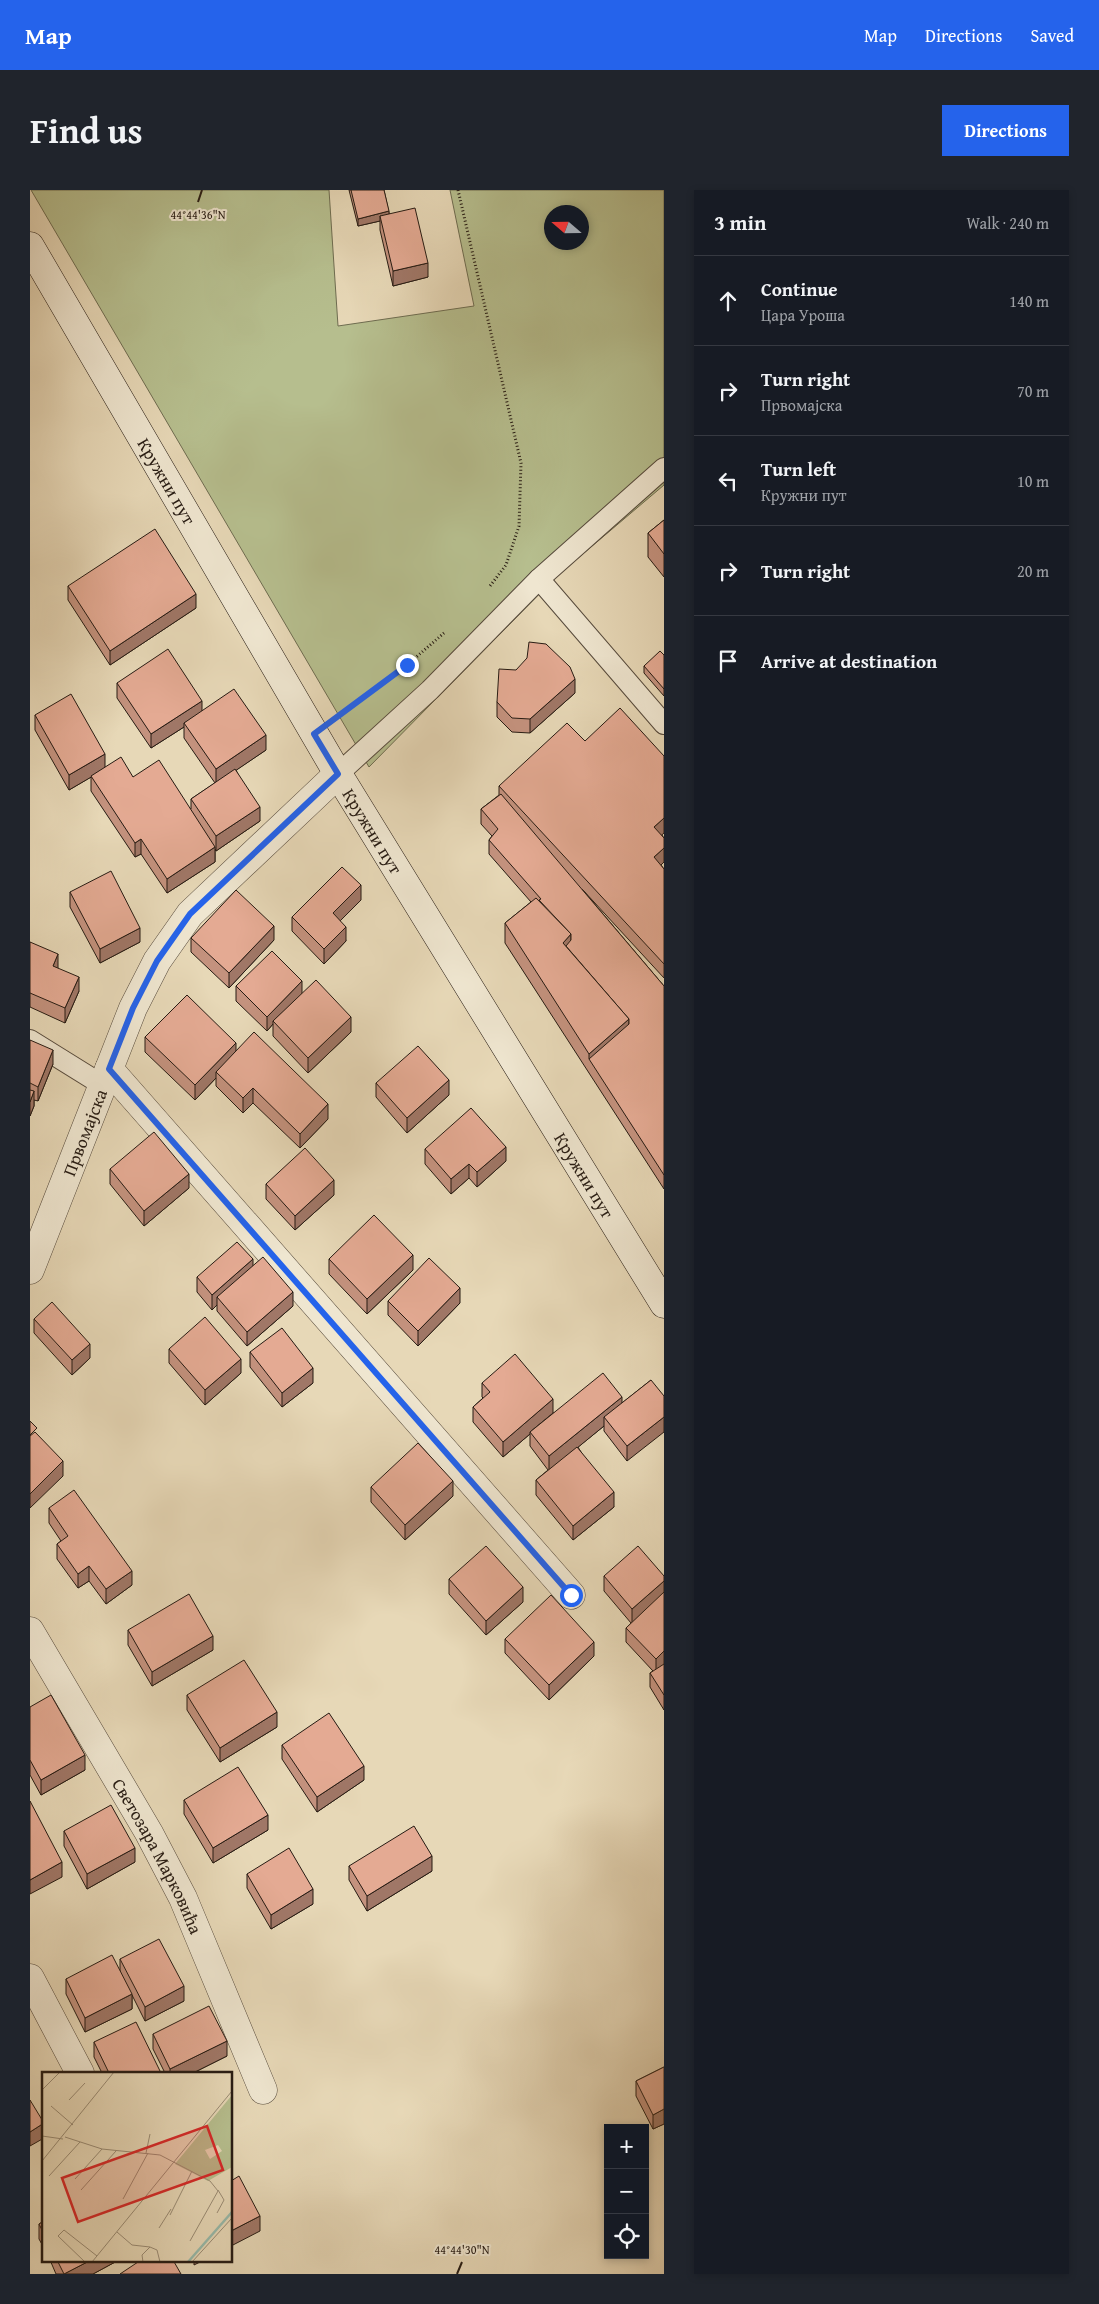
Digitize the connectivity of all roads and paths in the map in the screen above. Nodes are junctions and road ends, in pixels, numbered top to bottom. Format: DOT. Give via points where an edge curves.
graph roads {
  1 [pos="458,190"];
  2 [pos="30,246"];
  3 [pos="664,468"];
  4 [pos="539,579"];
  5 [pos="485,592"];
  6 [pos="444,632"];
  7 [pos="664,724"];
  8 [pos="314,734"];
  9 [pos="338,774"];
  10 [pos="30,1040"];
  11 [pos="107,1077"];
  12 [pos="30,1270"];
  13 [pos="664,1304"];
  14 [pos="571,1595"];
  15 [pos="30,1632"];
  16 [pos="30,1978"];
  17 [pos="79,2072"];
  18 [pos="263,2090"];
  1 -- 5 [label="path" via="521,463 519,526 506,565"];
  2 -- 8 [label="street, Кружни пут"];
  3 -- 4 [label="lane"];
  4 -- 7 [label="lane"];
  4 -- 9 [label="lane" via="430,690"];
  6 -- 8 [label="path" via="407,665"];
  8 -- 9 [label="street, Кружни пут"];
  9 -- 11 [label="street, Првомајска" via="190,914 157,961 133,1008"];
  9 -- 13 [label="street, Кружни пут"];
  10 -- 11 [label="lane"];
  11 -- 12 [label="street, Првомајска"];
  11 -- 14 [label="street"];
  15 -- 18 [label="street, Светозара Марковића" via="184,1898"];
  16 -- 17 [label="street"];
}
